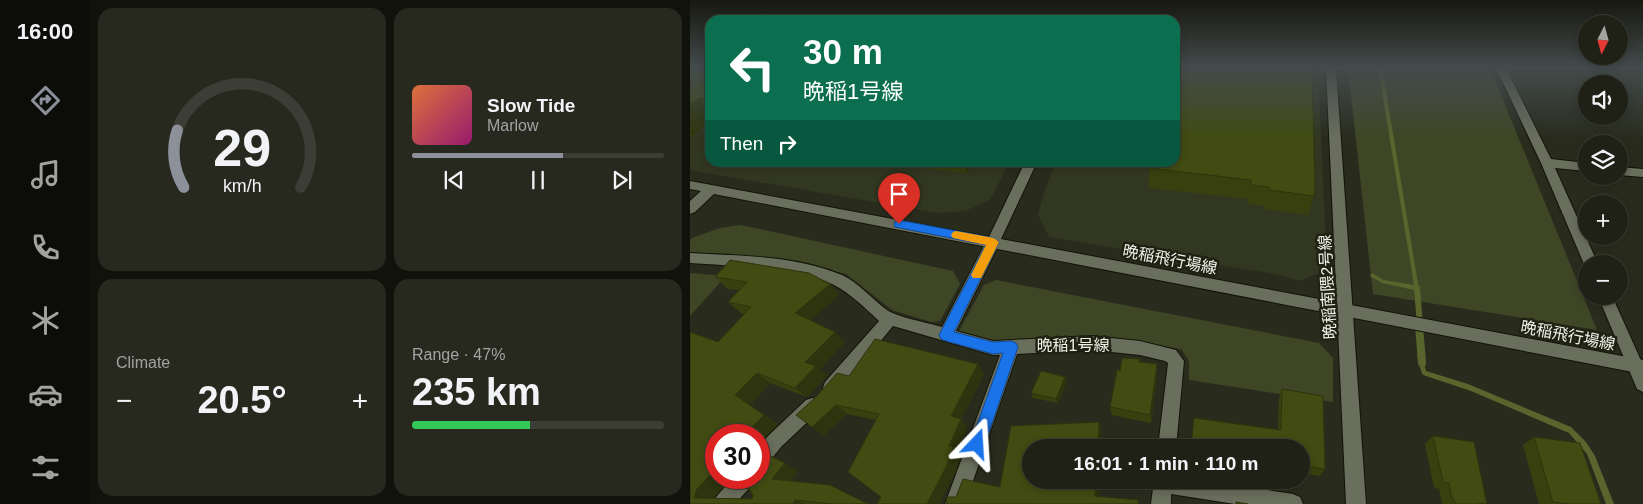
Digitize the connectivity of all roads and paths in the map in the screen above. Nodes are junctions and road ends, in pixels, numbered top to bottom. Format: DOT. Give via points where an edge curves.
graph roads {
  1 [pos="1332,92"];
  2 [pos="1512,92"];
  3 [pos="1547,164"];
  4 [pos="1029,167"];
  5 [pos="1578,167"];
  6 [pos="1628,172"];
  7 [pos="1643,173"];
  8 [pos="690,185"];
  9 [pos="710,189"];
  10 [pos="690,209"];
  11 [pos="994,242"];
  12 [pos="1587,255"];
  13 [pos="690,258"];
  14 [pos="1609,305"];
  15 [pos="1346,310"];
  16 [pos="890,319"];
  17 [pos="946,335"];
  18 [pos="1011,347"];
  19 [pos="1639,366"];
  20 [pos="1643,384"];
  21 [pos="1168,439"];
  22 [pos="770,447"];
  23 [pos="739,489"];
  24 [pos="1162,489"];
  25 [pos="1208,489"];
  26 [pos="733,501"];
  27 [pos="955,504"];
  28 [pos="1161,504"];
  29 [pos="1293,504"];
  30 [pos="1356,504"];
  1 -- 15 [label="street, 晩稲南隈2号線"];
  2 -- 3 [label="street"];
  3 -- 5 [label="street"];
  3 -- 12 [label="street"];
  4 -- 11 [label="street"];
  6 -- 7 [label="street"];
  8 -- 9 [label="street, 晩稲飛行場線"];
  9 -- 10 [label="street"];
  9 -- 11 [label="street, 晩稲飛行場線"];
  11 -- 15 [label="street, 晩稲飛行場線"];
  11 -- 17 [label="street"];
  13 -- 16 [label="street, 晩稲1号線" via="772,264 830,277 864,298 884,318"];
  14 -- 19 [label="street"];
  15 -- 19 [label="street, 晩稲飛行場線"];
  15 -- 30 [label="street, 晩稲南隈2号線"];
  16 -- 17 [label="street, 晩稲1号線"];
  16 -- 22 [label="street" via="821,398"];
  17 -- 18 [label="street, 晩稲1号線" via="993,348"];
  18 -- 21 [label="street, 晩稲1号線" via="1092,343 1170,354 1176,361"];
  18 -- 27 [label="street"];
  19 -- 20 [label="street"];
  23 -- 26 [label="street"];
  24 -- 28 [label="street"];
  25 -- 29 [label="street"];
}
